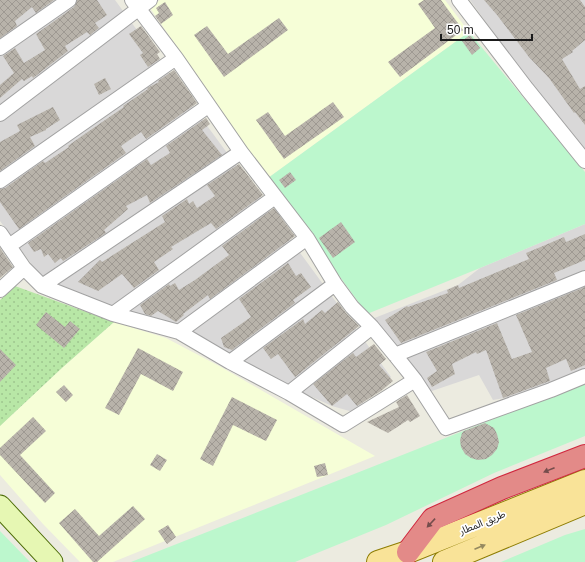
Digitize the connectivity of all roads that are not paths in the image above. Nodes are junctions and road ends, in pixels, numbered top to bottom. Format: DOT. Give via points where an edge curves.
graph roads {
  1 [pos="69,0"];
  2 [pos="150,0"];
  3 [pos="459,0"];
  4 [pos="136,4"];
  5 [pos="0,48"];
  6 [pos="176,58"];
  7 [pos="208,106"];
  8 [pos="0,114"];
  9 [pos="241,152"];
  10 [pos="585,161"];
  11 [pos="0,181"];
  12 [pos="275,197"];
  13 [pos="0,233"];
  14 [pos="308,238"];
  15 [pos="9,246"];
  16 [pos="24,268"];
  17 [pos="585,278"];
  18 [pos="335,284"];
  19 [pos="2,286"];
  20 [pos="42,286"];
  21 [pos="113,314"];
  22 [pos="372,328"];
  23 [pos="179,332"];
  24 [pos="395,355"];
  25 [pos="230,362"];
  26 [pos="585,376"];
  27 [pos="415,380"];
  28 [pos="289,393"];
  29 [pos="585,456"];
  30 [pos="585,480"];
  31 [pos="585,504"];
  32 [pos="0,506"];
  33 [pos="408,552"];
  34 [pos="52,562"];
  35 [pos="378,562"];
  36 [pos="444,562"];
  1 -- 5 [label="street"];
  2 -- 4 [label="street"];
  3 -- 10 [label="street"];
  4 -- 6 [label="street"];
  4 -- 8 [label="street"];
  6 -- 7 [label="street"];
  6 -- 11 [label="street"];
  7 -- 9 [label="street"];
  7 -- 15 [label="street"];
  9 -- 12 [label="street"];
  9 -- 20 [label="street"];
  12 -- 14 [label="street"];
  12 -- 21 [label="street"];
  13 -- 15 [label="street"];
  14 -- 18 [label="street"];
  14 -- 23 [label="street"];
  15 -- 16 [label="street"];
  16 -- 19 [label="street"];
  16 -- 20 [label="street"];
  17 -- 24 [label="street"];
  18 -- 22 [label="street"];
  18 -- 25 [label="street"];
  20 -- 21 [label="street"];
  21 -- 23 [label="street"];
  22 -- 24 [label="street"];
  22 -- 28 [label="street"];
  23 -- 25 [label="street"];
  24 -- 27 [label="street"];
  25 -- 28 [label="street"];
  26 -- 27 [label="street" via="446,428"];
  27 -- 28 [label="street" via="343,425"];
  29 -- 33 [label="highway, one-way" via="502,488 433,519"];
  30 -- 33 [label="main road, طريق المطار"];
  36 -- 31 [label="main road, one-way"];
  32 -- 34 [label="main road"];
  33 -- 35 [label="main road, طريق المطار"];
}
